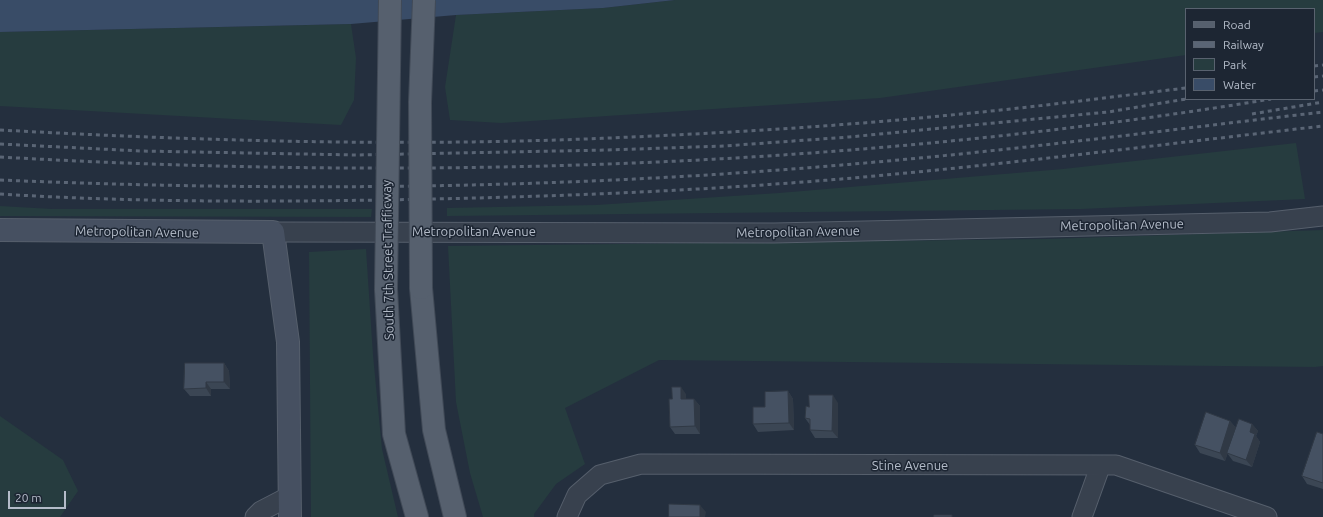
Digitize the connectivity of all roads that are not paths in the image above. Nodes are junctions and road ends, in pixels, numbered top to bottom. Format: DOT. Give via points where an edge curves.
graph roads {
  1 [pos="390,0"];
  2 [pos="424,0"];
  3 [pos="1323,216"];
  4 [pos="0,230"];
  5 [pos="273,232"];
  6 [pos="1100,467"];
  7 [pos="289,507"];
  8 [pos="255,517"];
  9 [pos="417,517"];
  10 [pos="455,517"];
  11 [pos="567,517"];
  12 [pos="1082,517"];
  13 [pos="1267,517"];
  1 -- 9 [label="main road, South 7th Street Trafficway, bridge" via="386,289 394,434"];
  2 -- 10 [label="main road, bridge" via="420,102 421,288 434,430"];
  3 -- 5 [label="street, Metropolitan Avenue" via="1270,222 774,233"];
  4 -- 5 [label="main road, Metropolitan Avenue"];
  5 -- 7 [label="main road" via="288,342"];
  6 -- 11 [label="street, Stine Avenue" via="641,464 600,475 577,495"];
  6 -- 12 [label="street"];
  6 -- 13 [label="street, Stine Avenue" via="1116,465"];
  7 -- 8 [label="street" via="261,511"];
}
